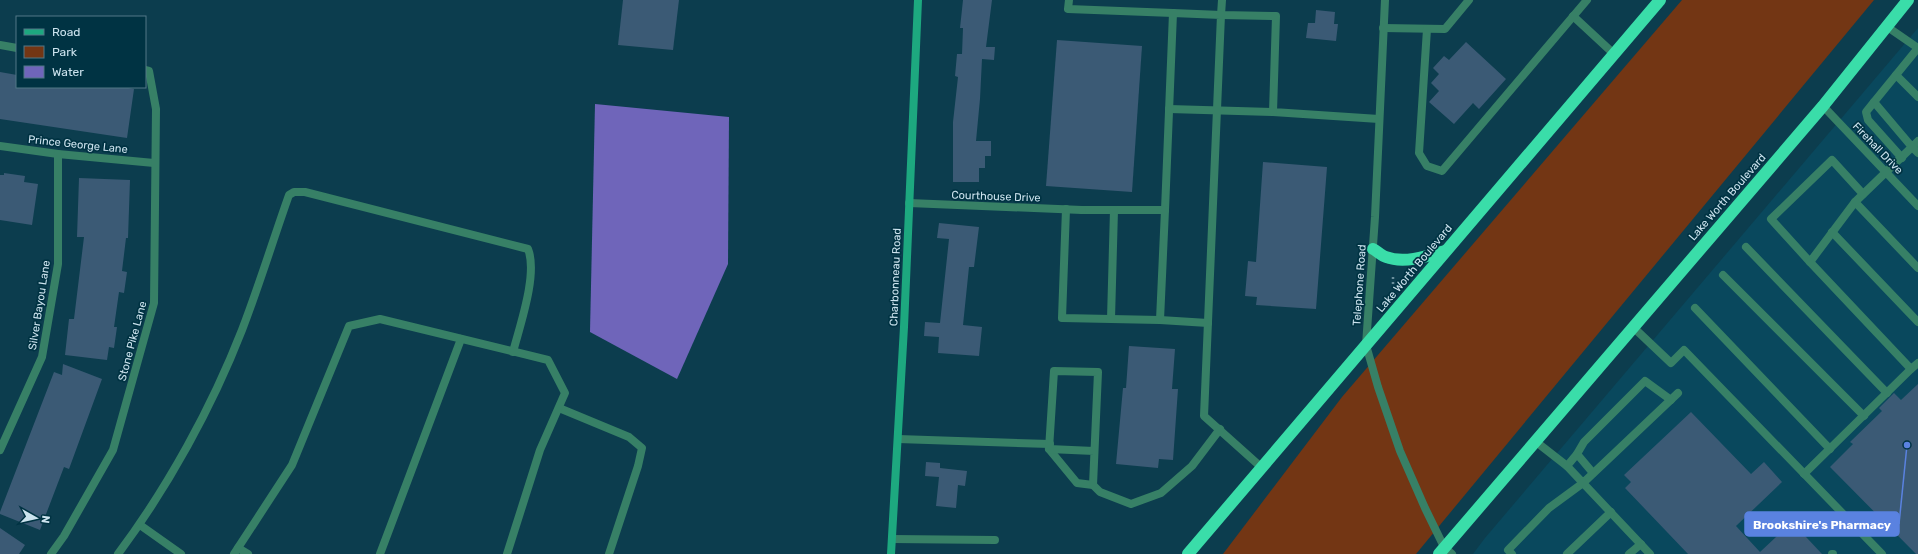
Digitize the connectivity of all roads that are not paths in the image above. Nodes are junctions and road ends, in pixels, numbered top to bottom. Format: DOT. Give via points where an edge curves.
graph roads {
  1 [pos="918,0"];
  2 [pos="1069,0"];
  3 [pos="1222,0"];
  4 [pos="1385,0"];
  5 [pos="1469,0"];
  6 [pos="1587,0"];
  7 [pos="1660,0"];
  8 [pos="1908,0"];
  9 [pos="1173,13"];
  10 [pos="1221,15"];
  11 [pos="1573,16"];
  12 [pos="1886,26"];
  13 [pos="1383,28"];
  14 [pos="1427,29"];
  15 [pos="0,45"];
  16 [pos="16,48"];
  17 [pos="1918,48"];
  18 [pos="1614,54"];
  19 [pos="146,70"];
  20 [pos="1896,75"];
  21 [pos="1918,97"];
  22 [pos="1874,102"];
  23 [pos="1822,106"];
  24 [pos="1169,109"];
  25 [pos="1217,110"];
  26 [pos="1273,112"];
  27 [pos="1379,119"];
  28 [pos="0,146"];
  29 [pos="1916,147"];
  30 [pos="58,154"];
  31 [pos="1902,158"];
  32 [pos="154,163"];
  33 [pos="1885,172"];
  34 [pos="1863,194"];
  35 [pos="1855,202"];
  36 [pos="909,203"];
  37 [pos="1918,206"];
  38 [pos="1066,209"];
  39 [pos="1114,210"];
  40 [pos="1165,210"];
  41 [pos="1832,232"];
  42 [pos="1746,247"];
  43 [pos="1373,249"];
  44 [pos="1445,251"];
  45 [pos="1810,262"];
  46 [pos="1918,268"];
  47 [pos="1723,275"];
  48 [pos="1695,308"];
  49 [pos="1111,319"];
  50 [pos="1160,320"];
  51 [pos="1918,322"];
  52 [pos="1208,323"];
  53 [pos="1633,326"];
  54 [pos="461,339"];
  55 [pos="1366,345"];
  56 [pos="513,352"];
  57 [pos="1918,363"];
  58 [pos="1911,370"];
  59 [pos="1678,393"];
  60 [pos="1887,393"];
  61 [pos="1671,400"];
  62 [pos="559,408"];
  63 [pos="1864,416"];
  64 [pos="1220,430"];
  65 [pos="898,439"];
  66 [pos="1535,441"];
  67 [pos="1050,446"];
  68 [pos="1830,449"];
  69 [pos="0,450"];
  70 [pos="1094,451"];
  71 [pos="1577,454"];
  72 [pos="1567,466"];
  73 [pos="1261,467"];
  74 [pos="1593,473"];
  75 [pos="1804,474"];
  76 [pos="1583,483"];
  77 [pos="1093,485"];
  78 [pos="1610,512"];
  79 [pos="140,525"];
  80 [pos="892,539"];
  81 [pos="996,540"];
  82 [pos="1641,544"];
  83 [pos="236,551"];
  84 [pos="1445,552"];
  85 [pos="51,554"];
  86 [pos="118,554"];
  87 [pos="181,554"];
  88 [pos="248,554"];
  89 [pos="380,554"];
  90 [pos="507,554"];
  91 [pos="609,554"];
  92 [pos="891,554"];
  93 [pos="1188,554"];
  94 [pos="1512,554"];
  95 [pos="1567,554"];
  96 [pos="1629,554"];
  97 [pos="1650,554"];
  98 [pos="1882,554"];
  1 -- 36 [label="street, Charbonneau Road"];
  2 -- 9 [label="street" via="1068,10"];
  3 -- 10 [label="street"];
  4 -- 13 [label="street, Telephone Road"];
  5 -- 14 [label="street" via="1444,29"];
  6 -- 11 [label="street"];
  7 -- 18 [label="highway, Lake Worth Boulevard"];
  8 -- 12 [label="highway, Lake Worth Boulevard"];
  9 -- 10 [label="street"];
  9 -- 24 [label="street"];
  10 -- 25 [label="street"];
  10 -- 26 [label="street" via="1276,16"];
  11 -- 14 [label="street" via="1442,171 1427,166 1419,153"];
  11 -- 18 [label="street"];
  12 -- 17 [label="street"];
  12 -- 23 [label="highway, Lake Worth Boulevard"];
  13 -- 14 [label="street"];
  13 -- 27 [label="street, Telephone Road"];
  15 -- 16 [label="street"];
  17 -- 20 [label="street"];
  18 -- 44 [label="highway, Lake Worth Boulevard"];
  19 -- 32 [label="street, Stone Pike Lane" via="149,71 156,109"];
  20 -- 21 [label="street"];
  20 -- 22 [label="street"];
  22 -- 29 [label="street"];
  22 -- 31 [label="street" via="1866,112 1868,120"];
  23 -- 33 [label="street, Firehall Drive"];
  23 -- 53 [label="highway, Lake Worth Boulevard"];
  24 -- 25 [label="street"];
  24 -- 40 [label="street"];
  25 -- 26 [label="street"];
  25 -- 52 [label="street"];
  26 -- 27 [label="street"];
  27 -- 43 [label="street, Telephone Road"];
  28 -- 30 [label="street, Prince George Lane"];
  29 -- 31 [label="street"];
  30 -- 32 [label="street, Prince George Lane"];
  30 -- 69 [label="street, Silver Bayou Lane" via="58,264 42,357"];
  31 -- 33 [label="street"];
  32 -- 85 [label="street, Stone Pike Lane" via="154,302 113,450"];
  33 -- 34 [label="street"];
  33 -- 37 [label="street, Firehall Drive"];
  34 -- 35 [label="street"];
  34 -- 45 [label="street" via="1832,160 1771,219"];
  35 -- 41 [label="street"];
  35 -- 46 [label="street"];
  36 -- 38 [label="street, Courthouse Drive"];
  36 -- 65 [label="street, Charbonneau Road"];
  38 -- 39 [label="street, Courthouse Drive"];
  38 -- 49 [label="street" via="1062,318"];
  39 -- 40 [label="street, Courthouse Drive"];
  39 -- 49 [label="street"];
  40 -- 50 [label="street"];
  41 -- 45 [label="street"];
  41 -- 51 [label="street"];
  42 -- 60 [label="street"];
  43 -- 44 [label="highway" via="1386,258 1402,259"];
  43 -- 55 [label="street, Telephone Road"];
  44 -- 55 [label="highway, Lake Worth Boulevard"];
  45 -- 58 [label="street"];
  47 -- 63 [label="street"];
  48 -- 68 [label="street"];
  49 -- 50 [label="street"];
  50 -- 52 [label="street"];
  52 -- 64 [label="street" via="1204,416"];
  53 -- 66 [label="highway, Lake Worth Boulevard"];
  53 -- 75 [label="street" via="1671,363 1684,350"];
  54 -- 56 [label="street"];
  54 -- 83 [label="street" via="380,319 349,326 292,465"];
  54 -- 89 [label="street"];
  55 -- 73 [label="highway, Lake Worth Boulevard"];
  55 -- 84 [label="street, Telephone Road" via="1400,451"];
  56 -- 62 [label="street" via="548,360 565,393"];
  56 -- 79 [label="street" via="531,276 532,258 528,249 305,192 294,192 289,195 242,329 212,399"];
  57 -- 58 [label="street"];
  58 -- 60 [label="street"];
  59 -- 61 [label="street"];
  60 -- 63 [label="street"];
  61 -- 71 [label="street" via="1645,380 1584,442"];
  61 -- 74 [label="street"];
  62 -- 90 [label="street" via="540,450"];
  62 -- 91 [label="street" via="629,437 642,448"];
  63 -- 68 [label="street"];
  64 -- 73 [label="street"];
  64 -- 77 [label="street" via="1192,466 1161,493 1131,504 1100,492"];
  65 -- 67 [label="street"];
  65 -- 80 [label="street, Charbonneau Road"];
  66 -- 72 [label="street"];
  66 -- 84 [label="highway, Lake Worth Boulevard"];
  67 -- 70 [label="street"];
  67 -- 70 [label="street" via="1054,371 1098,372"];
  67 -- 77 [label="street" via="1077,482"];
  68 -- 75 [label="street"];
  70 -- 77 [label="street"];
  71 -- 72 [label="street"];
  71 -- 74 [label="street"];
  72 -- 76 [label="street"];
  73 -- 93 [label="highway, Lake Worth Boulevard"];
  74 -- 76 [label="street"];
  75 -- 98 [label="street"];
  76 -- 78 [label="street"];
  76 -- 94 [label="street" via="1549,508 1508,550"];
  78 -- 82 [label="street"];
  78 -- 95 [label="street"];
  79 -- 86 [label="street"];
  79 -- 87 [label="street"];
  80 -- 81 [label="street"];
  80 -- 92 [label="street, Charbonneau Road"];
  82 -- 96 [label="street"];
  82 -- 97 [label="street"];
  83 -- 88 [label="street"];
}
